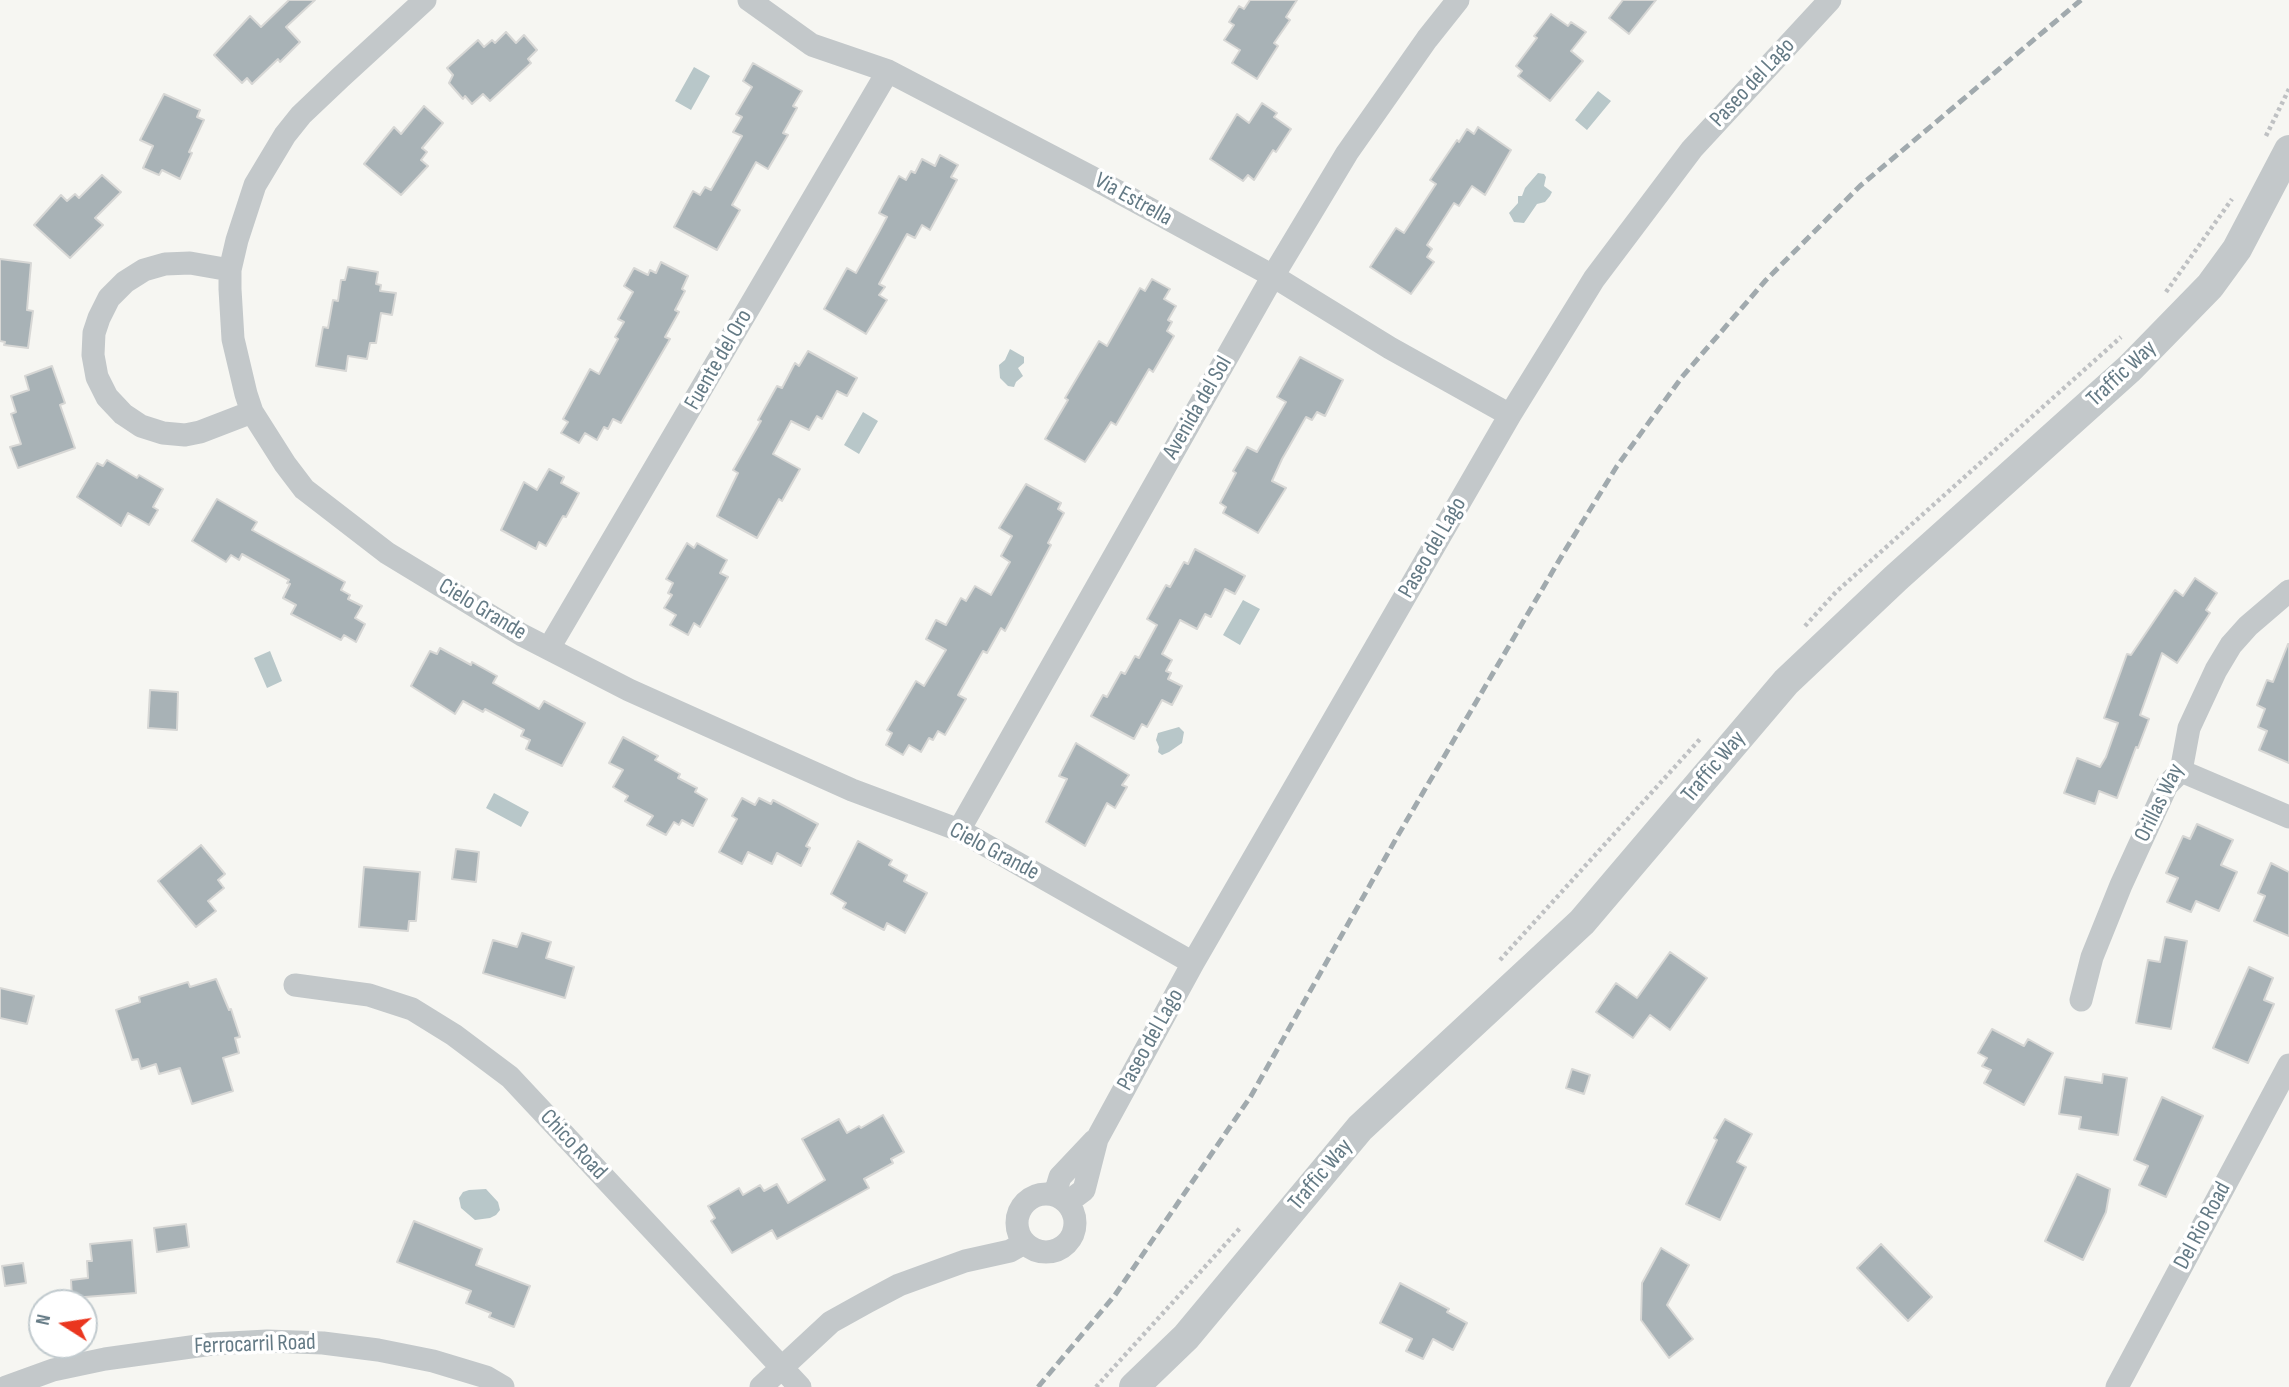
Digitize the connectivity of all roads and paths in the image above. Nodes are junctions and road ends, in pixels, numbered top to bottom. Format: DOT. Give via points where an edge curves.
graph roads {
  1 [pos="425,0"];
  2 [pos="749,0"];
  3 [pos="1458,0"];
  4 [pos="1830,0"];
  5 [pos="888,71"];
  6 [pos="2289,150"];
  7 [pos="230,270"];
  8 [pos="1273,276"];
  9 [pos="252,412"];
  10 [pos="1510,415"];
  11 [pos="2289,591"];
  12 [pos="549,648"];
  13 [pos="2181,771"];
  14 [pos="2289,817"];
  15 [pos="959,830"];
  16 [pos="1193,963"];
  17 [pos="295,985"];
  18 [pos="2081,1000"];
  19 [pos="2289,1065"];
  20 [pos="1061,1198"];
  21 [pos="1024,1243"];
  22 [pos="783,1369"];
  23 [pos="6,1387"];
  24 [pos="503,1387"];
  25 [pos="761,1387"];
  26 [pos="800,1387"];
  27 [pos="1134,1387"];
  28 [pos="2116,1387"];
  1 -- 7 [label="street, Cielo Grande" via="285,135 255,185"];
  2 -- 5 [label="street, Via Estrella" via="812,45"];
  3 -- 8 [label="street, Avenida del Sol" via="1347,153"];
  4 -- 10 [label="street, Paseo del Lago" via="1692,149 1594,279"];
  5 -- 8 [label="street, Via Estrella"];
  5 -- 12 [label="street, Fuente del Oro"];
  6 -- 27 [label="street, Traffic Way" via="2236,249 2202,295 2130,368 1786,682 1582,922 1360,1128 1186,1337"];
  7 -- 9 [label="street, Cielo Grande" via="233,339"];
  7 -- 9 [label="street" via="190,263 144,270 109,298 94,333 93,355 107,397 141,426 185,435"];
  8 -- 10 [label="street, Via Estrella"];
  8 -- 15 [label="street, Avenida del Sol"];
  9 -- 12 [label="street, Cielo Grande" via="291,473 321,504 387,553"];
  10 -- 16 [label="street, Paseo del Lago"];
  11 -- 13 [label="street, Orillas Way" via="2248,626 2216,670 2189,727"];
  12 -- 15 [label="street, Cielo Grande" via="629,690 852,790"];
  13 -- 14 [label="street"];
  13 -- 18 [label="street, Orillas Way" via="2167,785 2126,874 2092,957"];
  15 -- 16 [label="street, Cielo Grande"];
  16 -- 20 [label="street, Paseo del Lago" via="1097,1139 1084,1190"];
  17 -- 22 [label="street, Chico Road" via="369,995 412,1009 510,1077"];
  19 -- 28 [label="street, Del Rio Road"];
  20 -- 21 [label="street" via="1035,1195 1021,1207 1016,1226"];
  20 -- 21 [label="street" via="1075,1216 1075,1232 1067,1245 1053,1252 1038,1252"];
  21 -- 22 [label="street" via="899,1285 831,1322"];
  22 -- 25 [label="street"];
  22 -- 26 [label="street, Chico Road"];
  23 -- 24 [label="street, Ferrocarril Road" via="53,1370 105,1359 267,1341 378,1350 433,1361"];
}
